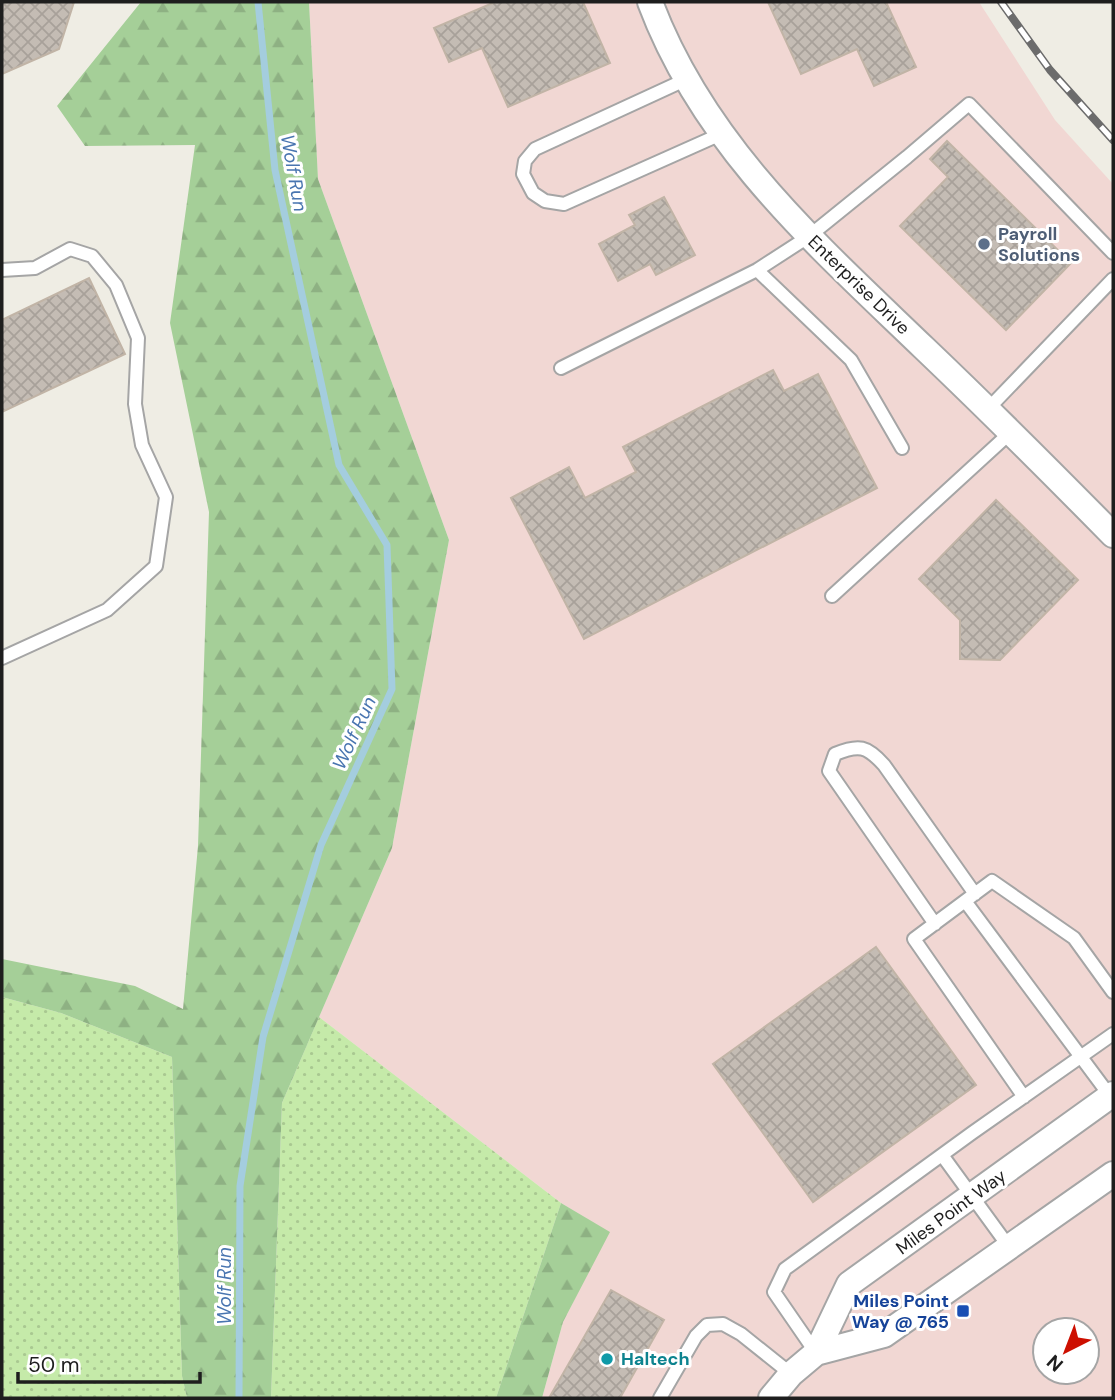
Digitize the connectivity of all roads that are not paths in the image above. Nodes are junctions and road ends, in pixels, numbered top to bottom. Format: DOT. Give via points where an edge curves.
graph roads {
  1 [pos="650,2"];
  2 [pos="687,79"];
  3 [pos="721,134"];
  4 [pos="808,237"];
  5 [pos="1113,253"];
  6 [pos="2,270"];
  7 [pos="757,270"];
  8 [pos="1113,279"];
  9 [pos="561,368"];
  10 [pos="988,410"];
  11 [pos="1011,432"];
  12 [pos="902,448"];
  13 [pos="1113,535"];
  14 [pos="832,596"];
  15 [pos="2,658"];
  16 [pos="970,898"];
  17 [pos="935,924"];
  18 [pos="1113,992"];
  19 [pos="1113,1034"];
  20 [pos="1082,1057"];
  21 [pos="1112,1096"];
  22 [pos="1024,1097"];
  23 [pos="942,1155"];
  24 [pos="1113,1174"];
  25 [pos="973,1197"];
  26 [pos="1009,1247"];
  27 [pos="816,1353"];
  28 [pos="792,1374"];
  29 [pos="660,1398"];
  30 [pos="771,1398"];
  1 -- 2 [label="street, Enterprise Drive"];
  2 -- 3 [label="street, Enterprise Drive"];
  2 -- 3 [label="lane" via="535,149 525,161 523,174 533,193 545,201 564,204"];
  3 -- 4 [label="street, Enterprise Drive"];
  4 -- 5 [label="lane" via="969,104"];
  4 -- 7 [label="lane"];
  4 -- 10 [label="street, Enterprise Drive"];
  6 -- 15 [label="lane" via="35,268 70,249 92,256 116,285 138,338 135,404 142,445 166,497 156,566 107,610"];
  7 -- 9 [label="lane"];
  7 -- 12 [label="lane" via="851,360"];
  8 -- 10 [label="lane"];
  10 -- 11 [label="street, Enterprise Drive"];
  11 -- 13 [label="street, Enterprise Drive"];
  11 -- 14 [label="lane"];
  16 -- 17 [label="lane"];
  16 -- 17 [label="lane" via="871,751 851,747 835,754 829,771"];
  16 -- 18 [label="lane" via="992,881 1074,938"];
  16 -- 20 [label="lane"];
  17 -- 22 [label="lane" via="914,939"];
  19 -- 20 [label="lane"];
  20 -- 21 [label="lane"];
  20 -- 22 [label="lane"];
  21 -- 25 [label="street, Miles Point Way"];
  22 -- 23 [label="lane"];
  23 -- 25 [label="lane"];
  23 -- 27 [label="lane" via="785,1269 774,1292"];
  24 -- 26 [label="street, Miles Point Way"];
  25 -- 26 [label="lane"];
  25 -- 27 [label="street, Miles Point Way" via="849,1284"];
  26 -- 27 [label="street, Miles Point Way" via="884,1335"];
  27 -- 28 [label="street, Miles Point Way"];
  28 -- 29 [label="lane" via="741,1334 723,1324 707,1325"];
  28 -- 30 [label="street, Miles Point Way"];
}
